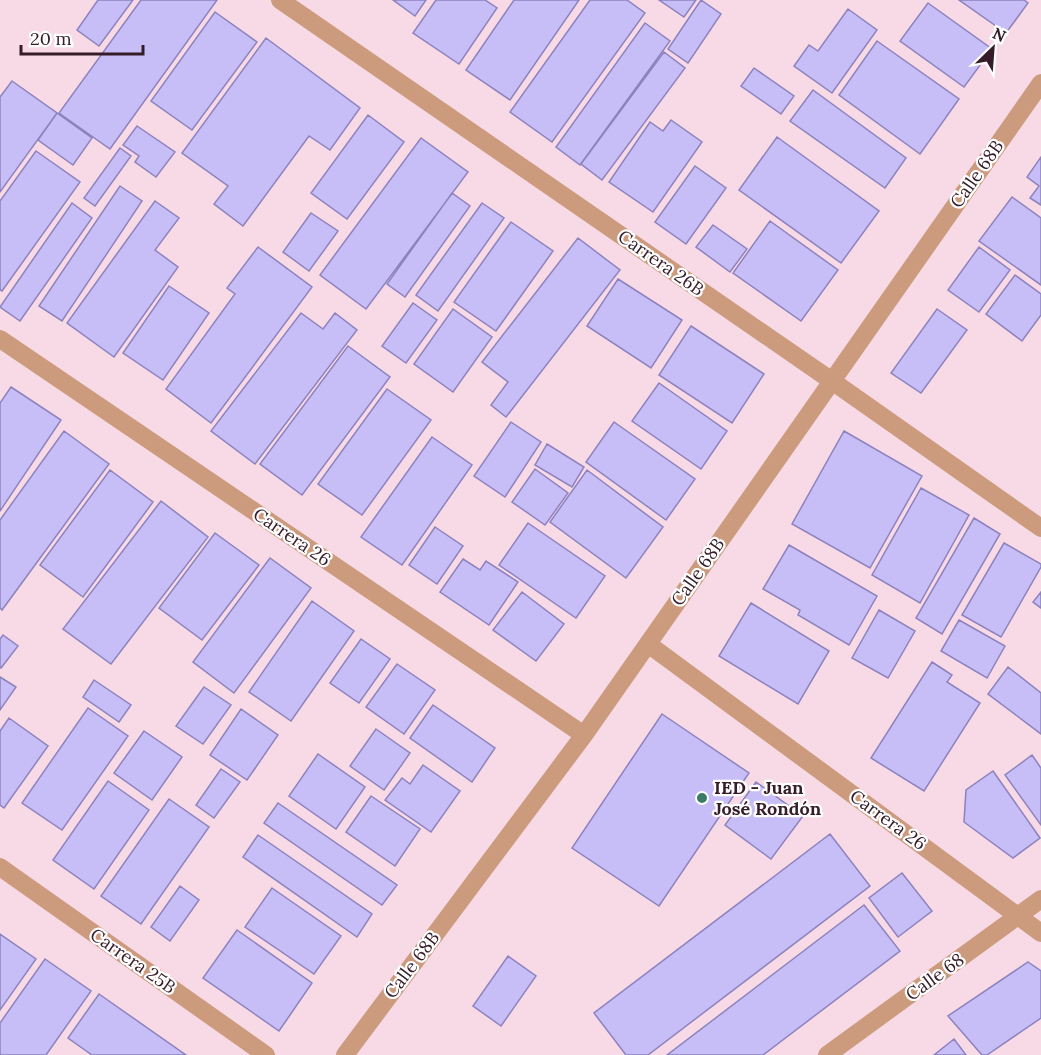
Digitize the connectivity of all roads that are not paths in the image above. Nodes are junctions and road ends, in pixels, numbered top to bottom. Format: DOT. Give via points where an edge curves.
graph roads {
  1 [pos="280,0"];
  2 [pos="1041,83"];
  3 [pos="0,339"];
  4 [pos="832,381"];
  5 [pos="1041,528"];
  6 [pos="648,644"];
  7 [pos="584,735"];
  8 [pos="0,867"];
  9 [pos="1041,899"];
  10 [pos="1018,917"];
  11 [pos="1041,933"];
  12 [pos="266,1055"];
  13 [pos="345,1055"];
  14 [pos="828,1055"];
  1 -- 4 [label="street, Carrera 26B"];
  2 -- 4 [label="street, Calle 68B"];
  3 -- 7 [label="street, Carrera 26"];
  4 -- 5 [label="street, Carrera 26B"];
  4 -- 6 [label="street, Calle 68B"];
  6 -- 7 [label="street, Calle 68B"];
  6 -- 10 [label="street, Carrera 26"];
  7 -- 13 [label="street, Calle 68B"];
  8 -- 12 [label="street, Carrera 25B"];
  9 -- 10 [label="street, Calle 68"];
  10 -- 11 [label="street, Carrera 26"];
  10 -- 14 [label="street, Calle 68"];
}
